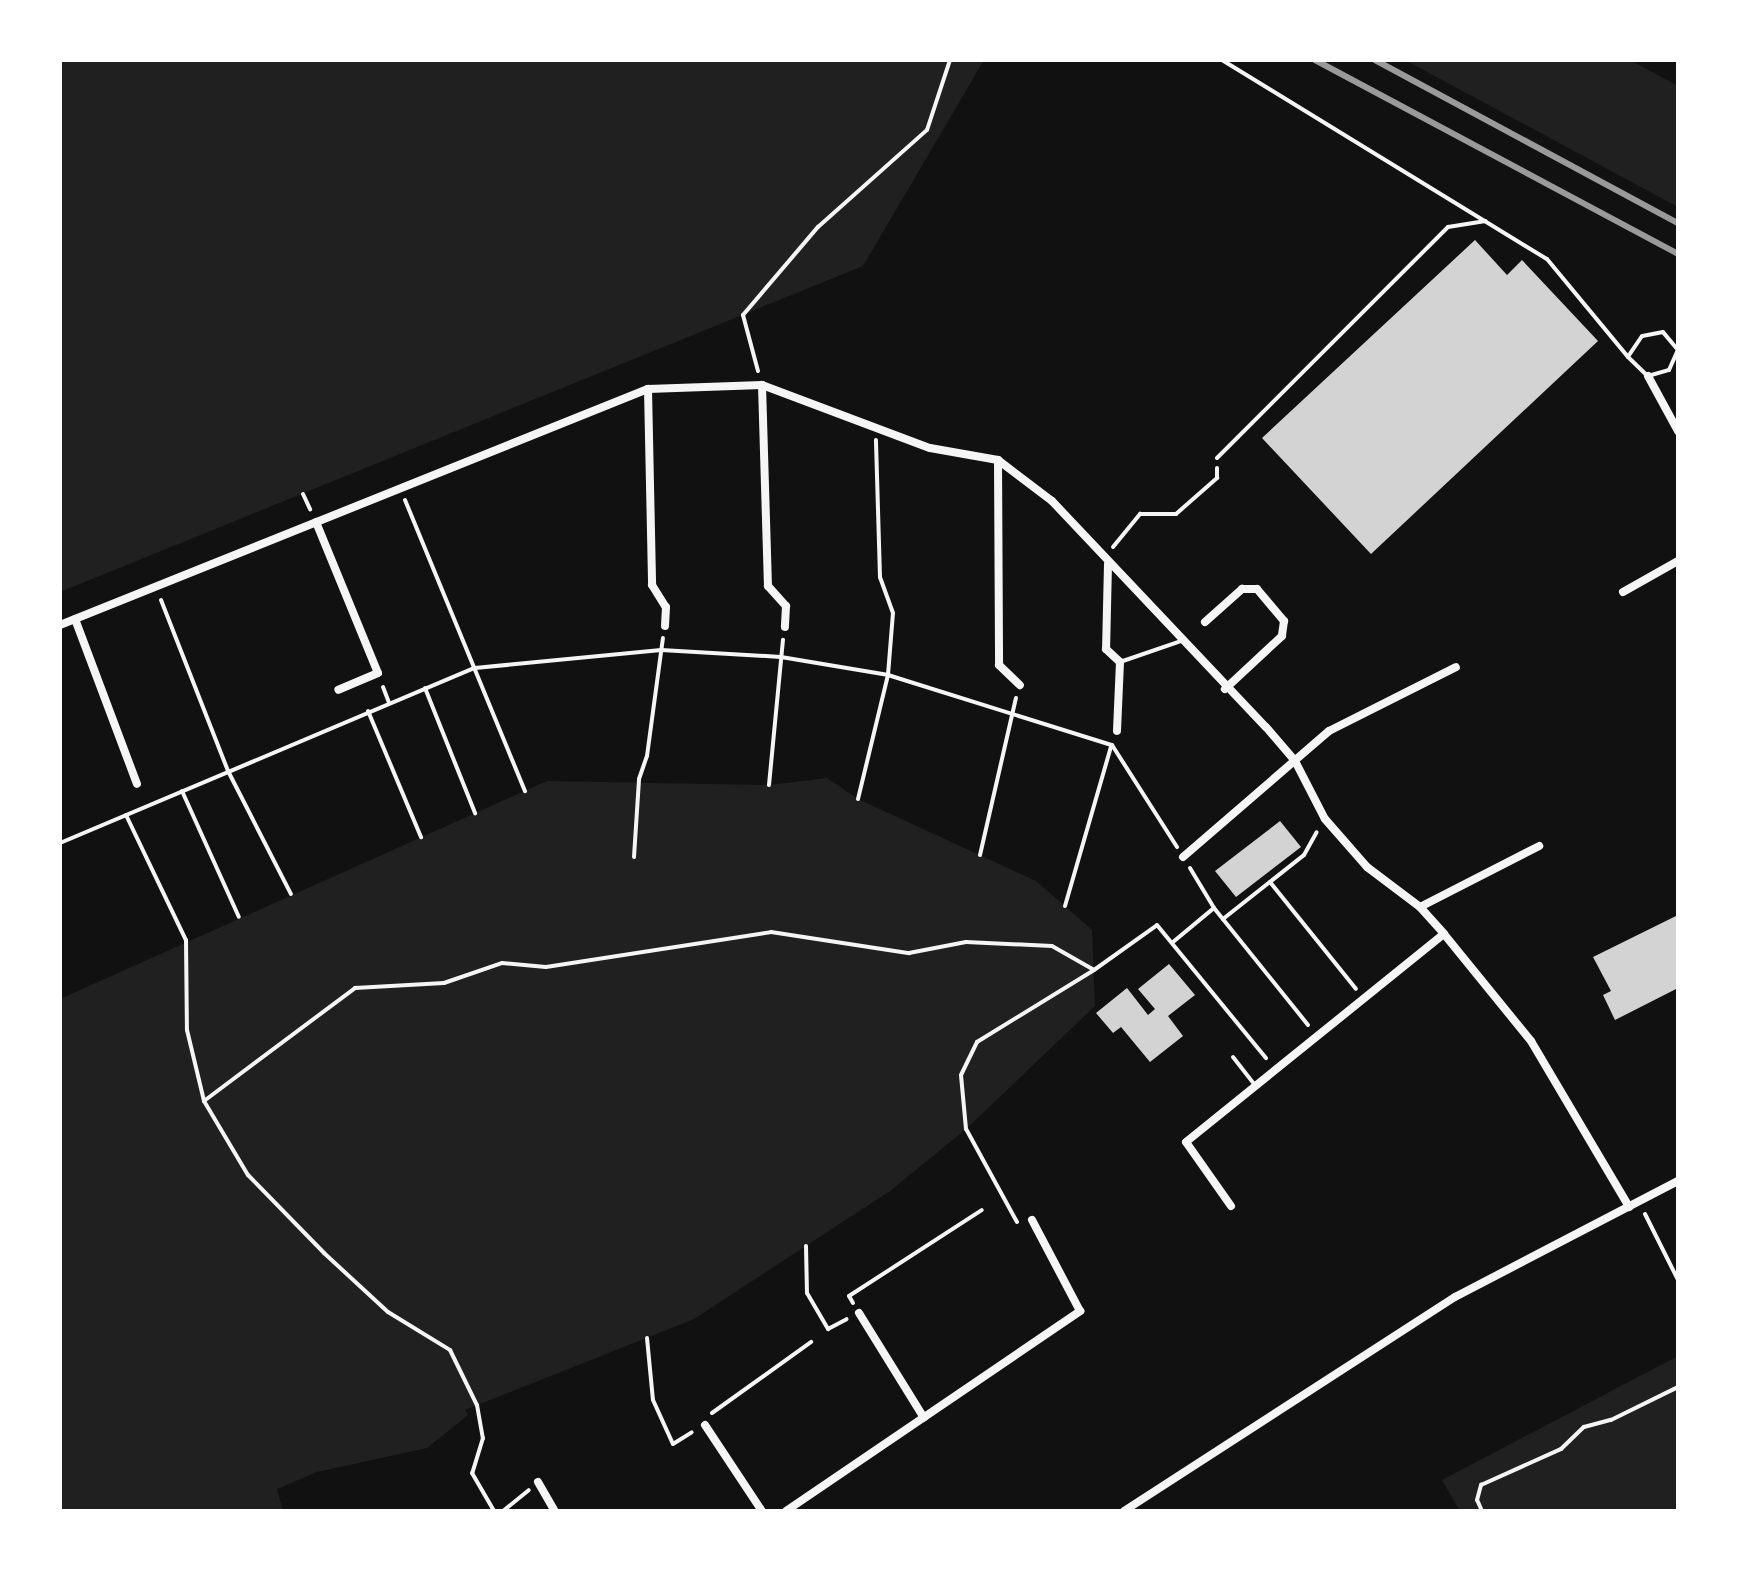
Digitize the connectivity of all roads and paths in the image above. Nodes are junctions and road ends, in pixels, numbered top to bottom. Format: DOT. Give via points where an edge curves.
graph roads {
  1 [pos="950,60"];
  2 [pos="1222,60"];
  3 [pos="1486,221"];
  4 [pos="1628,357"];
  5 [pos="1648,376"];
  6 [pos="762,385"];
  7 [pos="648,389"];
  8 [pos="876,431"];
  9 [pos="1678,431"];
  10 [pos="1217,458"];
  11 [pos="998,460"];
  12 [pos="400,487"];
  13 [pos="316,522"];
  14 [pos="1106,561"];
  15 [pos="1678,561"];
  16 [pos="155,587"];
  17 [pos="1623,592"];
  18 [pos="75,619"];
  19 [pos="1205,622"];
  20 [pos="60,625"];
  21 [pos="665,626"];
  22 [pos="785,627"];
  23 [pos="1181,641"];
  24 [pos="661,650"];
  25 [pos="781,657"];
  26 [pos="1120,662"];
  27 [pos="1456,667"];
  28 [pos="475,668"];
  29 [pos="888,675"];
  30 [pos="1020,685"];
  31 [pos="425,688"];
  32 [pos="1225,689"];
  33 [pos="338,690"];
  34 [pos="368,711"];
  35 [pos="1011,711"];
  36 [pos="1117,731"];
  37 [pos="1112,745"];
  38 [pos="1295,761"];
  39 [pos="228,771"];
  40 [pos="137,784"];
  41 [pos="769,785"];
  42 [pos="182,791"];
  43 [pos="525,791"];
  44 [pos="858,799"];
  45 [pos="475,813"];
  46 [pos="126,815"];
  47 [pos="1325,819"];
  48 [pos="421,837"];
  49 [pos="60,843"];
  50 [pos="1539,846"];
  51 [pos="980,855"];
  52 [pos="634,857"];
  53 [pos="1183,857"];
  54 [pos="1270,882"];
  55 [pos="291,894"];
  56 [pos="1065,906"];
  57 [pos="1420,907"];
  58 [pos="1214,908"];
  59 [pos="239,917"];
  60 [pos="1223,919"];
  61 [pos="1444,934"];
  62 [pos="1173,942"];
  63 [pos="1094,970"];
  64 [pos="1364,998"];
  65 [pos="1317,1036"];
  66 [pos="1233,1057"];
  67 [pos="1275,1069"];
  68 [pos="1255,1085"];
  69 [pos="204,1101"];
  70 [pos="1678,1181"];
  71 [pos="1638,1201"];
  72 [pos="1231,1206"];
  73 [pos="1629,1207"];
  74 [pos="982,1210"];
  75 [pos="1032,1220"];
  76 [pos="806,1246"];
  77 [pos="1678,1280"];
  78 [pos="859,1313"];
  79 [pos="647,1338"];
  80 [pos="811,1342"];
  81 [pos="1678,1387"];
  82 [pos="924,1418"];
  83 [pos="705,1425"];
  84 [pos="538,1482"];
  85 [pos="494,1511"];
  86 [pos="503,1511"];
  87 [pos="555,1511"];
  88 [pos="762,1511"];
  89 [pos="786,1511"];
  90 [pos="1124,1511"];
  91 [pos="1482,1511"];
  1 -- 6 [label="path" via="927,130 818,227 743,315"];
  2 -- 3 [label="lane"];
  3 -- 4 [label="lane" via="1547,259"];
  3 -- 10 [label="lane" via="1448,227"];
  4 -- 5 [label="lane"];
  4 -- 5 [label="lane" via="1642,336 1663,332 1678,350 1669,370"];
  5 -- 9 [label="street"];
  6 -- 7 [label="street"];
  6 -- 8 [label="street" via="821,403"];
  6 -- 22 [label="street" via="768,586 786,606"];
  7 -- 12 [label="street"];
  7 -- 21 [label="street" via="652,585 666,607"];
  8 -- 11 [label="street" via="930,448"];
  8 -- 29 [label="path" via="880,577 893,613"];
  10 -- 14 [label="path" via="1217,478 1176,514 1140,514"];
  11 -- 14 [label="street" via="1052,501"];
  11 -- 30 [label="street" via="999,665"];
  12 -- 13 [label="street"];
  12 -- 28 [label="path"];
  13 -- 16 [label="street"];
  13 -- 33 [label="street" via="378,673"];
  14 -- 23 [label="street"];
  14 -- 26 [label="street" via="1106,649"];
  15 -- 17 [label="street"];
  16 -- 18 [label="street"];
  16 -- 39 [label="path"];
  18 -- 20 [label="street"];
  18 -- 40 [label="street"];
  19 -- 32 [label="street" via="1242,589 1257,589 1284,621 1282,636"];
  21 -- 24 [label="path"];
  22 -- 25 [label="path"];
  23 -- 26 [label="lane"];
  23 -- 32 [label="street"];
  24 -- 25 [label="path"];
  24 -- 28 [label="path"];
  24 -- 52 [label="path" via="647,756 639,779"];
  25 -- 29 [label="path"];
  25 -- 41 [label="path"];
  26 -- 36 [label="street"];
  27 -- 38 [label="street" via="1329,731"];
  28 -- 31 [label="path"];
  28 -- 43 [label="path"];
  29 -- 35 [label="path"];
  29 -- 44 [label="path"];
  30 -- 35 [label="path"];
  31 -- 34 [label="path"];
  31 -- 45 [label="path"];
  32 -- 38 [label="street"];
  34 -- 39 [label="path"];
  34 -- 48 [label="path"];
  35 -- 37 [label="path"];
  35 -- 51 [label="path"];
  36 -- 37 [label="path"];
  37 -- 53 [label="path"];
  37 -- 56 [label="path"];
  38 -- 47 [label="street"];
  38 -- 53 [label="street"];
  39 -- 42 [label="path"];
  39 -- 55 [label="path"];
  42 -- 46 [label="path"];
  42 -- 59 [label="path"];
  46 -- 49 [label="path"];
  46 -- 69 [label="path" via="186,940 187,1030"];
  47 -- 54 [label="path" via="1304,855"];
  47 -- 57 [label="street" via="1367,867"];
  50 -- 57 [label="street"];
  53 -- 58 [label="path"];
  54 -- 60 [label="path"];
  54 -- 64 [label="path"];
  57 -- 61 [label="street"];
  58 -- 60 [label="path"];
  58 -- 62 [label="path"];
  60 -- 65 [label="path"];
  61 -- 64 [label="street"];
  61 -- 73 [label="street" via="1531,1041"];
  62 -- 63 [label="path" via="1157,925"];
  62 -- 67 [label="path"];
  63 -- 69 [label="path" via="1052,946 966,942 909,953 771,932 546,967 502,963 444,983 355,988"];
  63 -- 75 [label="path" via="977,1042 961,1075 966,1129 1019,1225"];
  64 -- 65 [label="street"];
  65 -- 67 [label="street"];
  66 -- 68 [label="lane"];
  67 -- 68 [label="street"];
  68 -- 72 [label="street" via="1186,1142"];
  69 -- 85 [label="path" via="248,1175 324,1253 388,1312 450,1350 477,1405 483,1438 472,1473"];
  70 -- 71 [label="street"];
  71 -- 73 [label="street"];
  71 -- 77 [label="path"];
  73 -- 90 [label="street" via="1455,1297"];
  74 -- 78 [label="path" via="849,1296"];
  75 -- 82 [label="street" via="1080,1311"];
  76 -- 78 [label="path" via="807,1293 828,1329"];
  78 -- 82 [label="street"];
  79 -- 83 [label="path" via="653,1400 673,1444"];
  80 -- 83 [label="path" via="716,1405"];
  81 -- 91 [label="path" via="1611,1420 1584,1427 1561,1449 1481,1485 1477,1500"];
  82 -- 89 [label="street"];
  83 -- 88 [label="street"];
  84 -- 86 [label="path"];
  84 -- 87 [label="street"];
}
